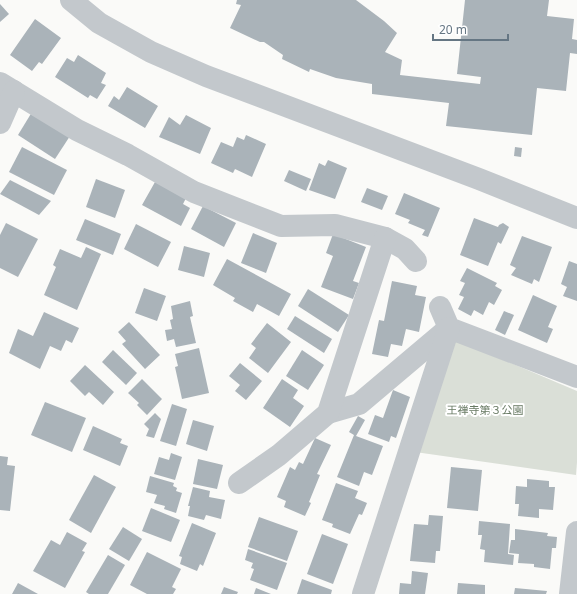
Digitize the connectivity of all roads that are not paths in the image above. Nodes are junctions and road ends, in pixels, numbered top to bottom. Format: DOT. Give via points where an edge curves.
graph roads {
  1 [pos="71,0"];
  2 [pos="7,87"];
  3 [pos="0,123"];
  4 [pos="577,218"];
  5 [pos="386,238"];
  6 [pos="416,261"];
  7 [pos="440,307"];
  8 [pos="449,328"];
  9 [pos="577,377"];
  10 [pos="328,413"];
  11 [pos="239,483"];
  12 [pos="577,532"];
  13 [pos="362,594"];
  14 [pos="570,594"];
  1 -- 4 [label="street" via="100,23 151,52 206,76"];
  2 -- 3 [label="street"];
  2 -- 5 [label="street" via="77,130 194,192 281,226 335,225"];
  5 -- 6 [label="street" via="405,249"];
  5 -- 10 [label="street"];
  7 -- 8 [label="street"];
  8 -- 9 [label="street"];
  8 -- 10 [label="street" via="359,404"];
  8 -- 13 [label="street"];
  10 -- 11 [label="street" via="279,455"];
  12 -- 14 [label="street"];
}
